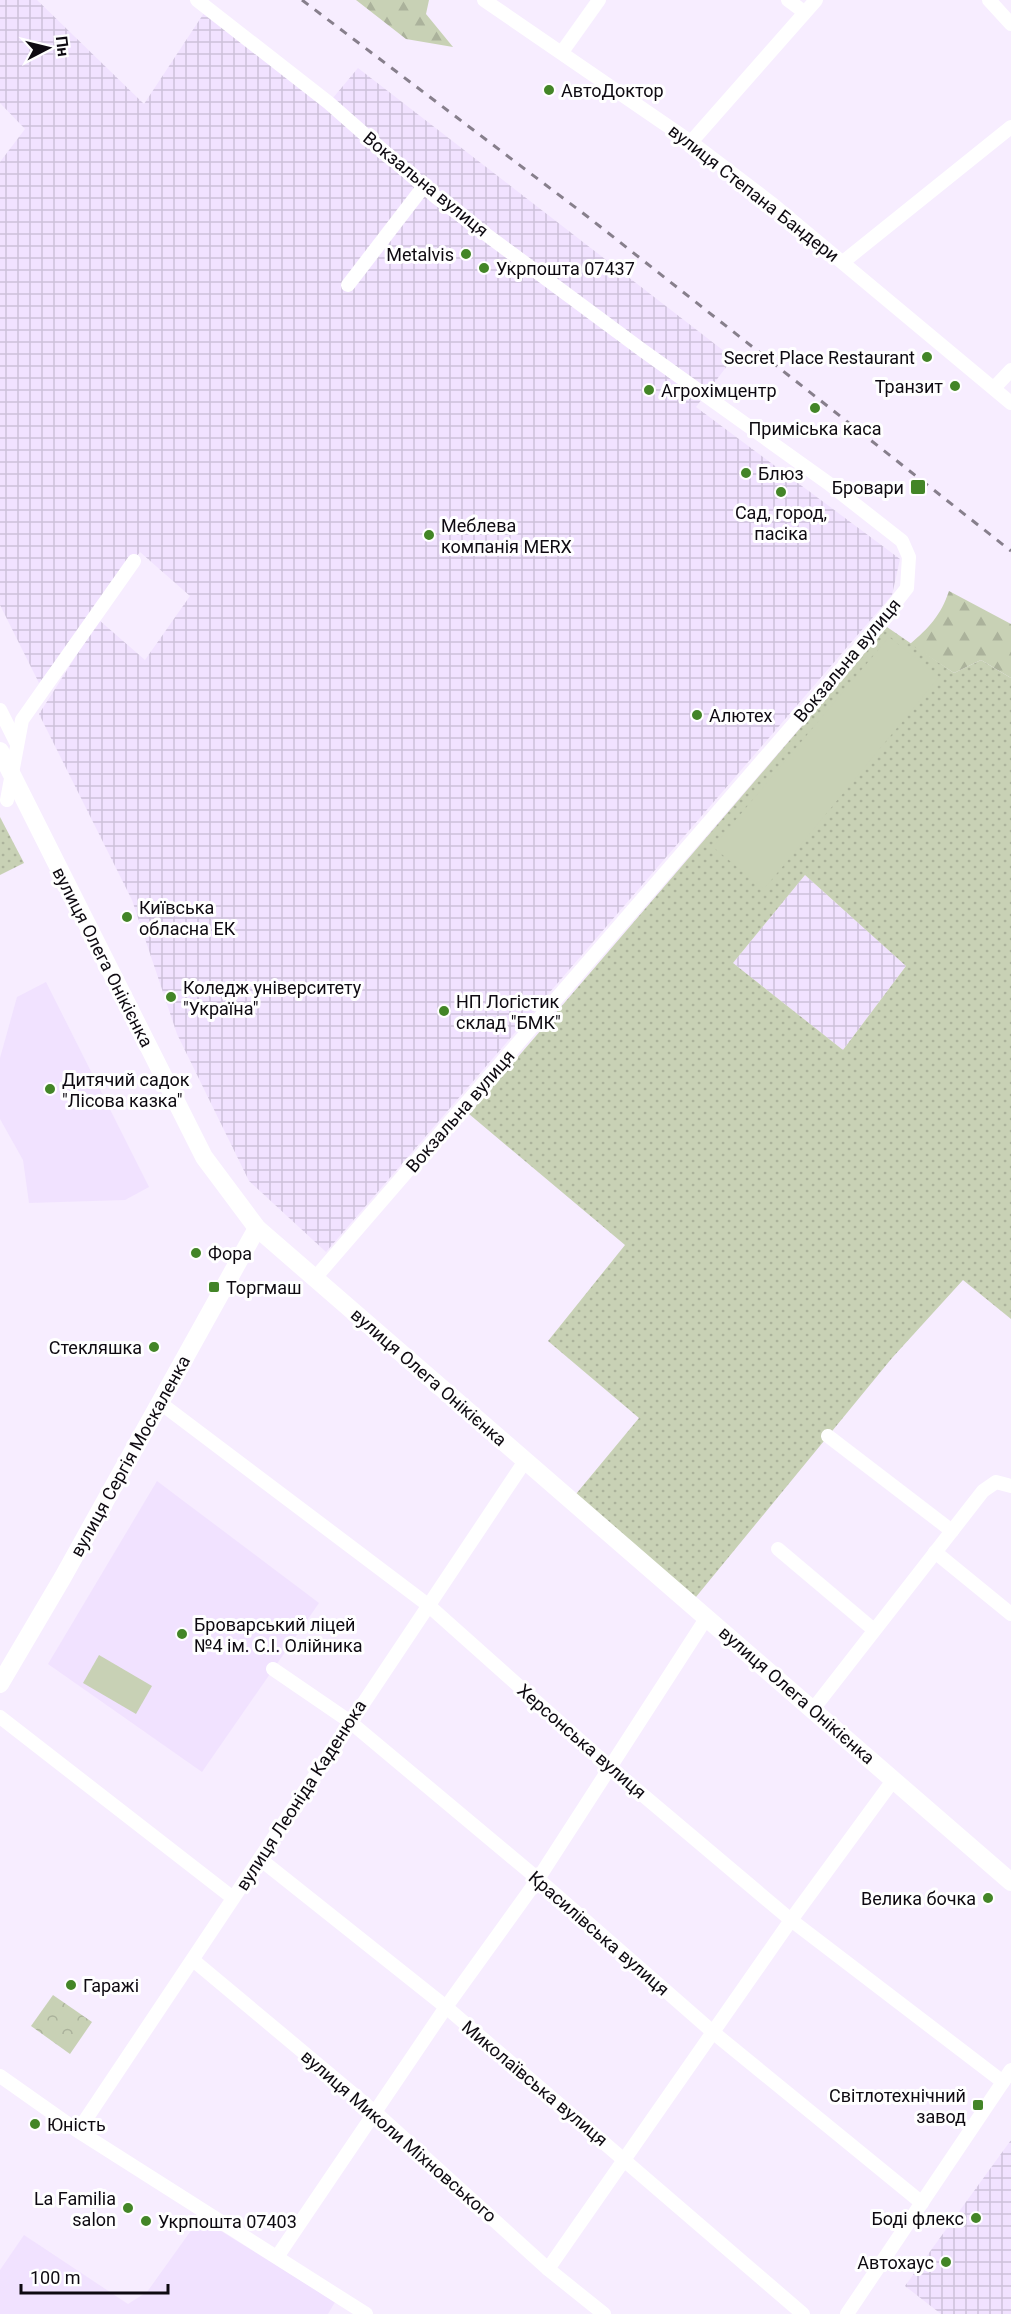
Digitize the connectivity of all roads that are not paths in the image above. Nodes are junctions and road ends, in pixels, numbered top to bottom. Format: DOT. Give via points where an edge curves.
graph roads {
  1 [pos="197,0"];
  2 [pos="484,0"];
  3 [pos="599,0"];
  4 [pos="788,0"];
  5 [pos="816,0"];
  6 [pos="989,0"];
  7 [pos="804,12"];
  8 [pos="1011,24"];
  9 [pos="562,52"];
  10 [pos="1011,127"];
  11 [pos="691,142"];
  12 [pos="424,186"];
  13 [pos="843,262"];
  14 [pos="348,285"];
  15 [pos="1011,369"];
  16 [pos="994,388"];
  17 [pos="1011,403"];
  18 [pos="134,561"];
  19 [pos="0,710"];
  20 [pos="17,744"];
  21 [pos="0,751"];
  22 [pos="0,784"];
  23 [pos="4,802"];
  24 [pos="257,1228"];
  25 [pos="315,1278"];
  26 [pos="159,1402"];
  27 [pos="828,1436"];
  28 [pos="525,1461"];
  29 [pos="1011,1486"];
  30 [pos="952,1531"];
  31 [pos="778,1549"];
  32 [pos="935,1552"];
  33 [pos="428,1605"];
  34 [pos="1011,1614"];
  35 [pos="707,1617"];
  36 [pos="874,1630"];
  37 [pos="273,1669"];
  38 [pos="0,1684"];
  39 [pos="814,1708"];
  40 [pos="0,1717"];
  41 [pos="349,1721"];
  42 [pos="612,1769"];
  43 [pos="894,1779"];
  44 [pos="260,1859"];
  45 [pos="538,1879"];
  46 [pos="1011,1882"];
  47 [pos="233,1898"];
  48 [pos="791,1920"];
  49 [pos="193,1960"];
  50 [pos="446,2007"];
  51 [pos="714,2034"];
  52 [pos="0,2076"];
  53 [pos="1007,2076"];
  54 [pos="376,2113"];
  55 [pos="78,2131"];
  56 [pos="625,2159"];
  57 [pos="922,2203"];
  58 [pos="277,2257"];
  59 [pos="548,2269"];
  60 [pos="366,2314"];
  61 [pos="604,2314"];
  62 [pos="803,2314"];
  63 [pos="847,2314"];
  1 -- 12 [label="street, Вокзальна вулиця" via="307,84"];
  2 -- 9 [label="street, вулиця Степана Бандери"];
  3 -- 9 [label="street"];
  4 -- 7 [label="street"];
  5 -- 7 [label="street"];
  6 -- 8 [label="street"];
  7 -- 11 [label="street"];
  9 -- 11 [label="street, вулиця Степана Бандери"];
  10 -- 13 [label="street"];
  11 -- 13 [label="street, вулиця Степана Бандери"];
  12 -- 14 [label="street"];
  12 -- 25 [label="street, Вокзальна вулиця" via="902,541 909,557 909,576 907,588 863,645"];
  13 -- 16 [label="street, вулиця Степана Бандери"];
  15 -- 16 [label="street"];
  16 -- 17 [label="street, вулиця Степана Бандери"];
  18 -- 20 [label="street" via="22,720"];
  19 -- 20 [label="street"];
  20 -- 23 [label="street"];
  21 -- 24 [label="main road, вулиця Олега Онікієнка" via="204,1157"];
  22 -- 23 [label="street"];
  24 -- 25 [label="main road, вулиця Олега Онікієнка"];
  24 -- 26 [label="main road, вулиця Сергія Москаленка"];
  25 -- 28 [label="main road, вулиця Олега Онікієнка"];
  26 -- 33 [label="street, Херсонська вулиця"];
  26 -- 38 [label="main road, вулиця Сергія Москаленка"];
  27 -- 30 [label="street"];
  28 -- 33 [label="street, вулиця Леоніда Каденюка"];
  28 -- 35 [label="main road, вулиця Олега Онікієнка"];
  29 -- 30 [label="street" via="996,1482 983,1491"];
  30 -- 32 [label="street"];
  31 -- 36 [label="street"];
  32 -- 34 [label="street"];
  32 -- 36 [label="street"];
  33 -- 41 [label="street, вулиця Леоніда Каденюка"];
  33 -- 42 [label="street, Херсонська вулиця"];
  35 -- 39 [label="main road, вулиця Олега Онікієнка"];
  35 -- 42 [label="street"];
  36 -- 39 [label="street"];
  37 -- 41 [label="street, Красилівська вулиця"];
  39 -- 43 [label="main road, вулиця Олега Онікієнка"];
  40 -- 47 [label="street"];
  41 -- 44 [label="street, вулиця Леоніда Каденюка"];
  41 -- 45 [label="street, Красилівська вулиця"];
  42 -- 45 [label="street"];
  42 -- 48 [label="street, Херсонська вулиця"];
  43 -- 46 [label="main road, вулиця Олега Онікієнка"];
  43 -- 48 [label="street"];
  44 -- 47 [label="street, вулиця Леоніда Каденюка"];
  44 -- 50 [label="street, Миколаївська вулиця"];
  45 -- 50 [label="street"];
  45 -- 51 [label="street, Красилівська вулиця"];
  47 -- 49 [label="street, вулиця Леоніда Каденюка"];
  48 -- 51 [label="street"];
  48 -- 53 [label="street, Херсонська вулиця"];
  49 -- 54 [label="street, вулиця Миколи Міхновського"];
  49 -- 55 [label="street, вулиця Леоніда Каденюка"];
  50 -- 54 [label="street"];
  50 -- 56 [label="street, Миколаївська вулиця"];
  51 -- 56 [label="street"];
  51 -- 57 [label="street, Красилівська вулиця"];
  52 -- 55 [label="street"];
  53 -- 57 [label="street"];
  54 -- 58 [label="street"];
  54 -- 59 [label="street, вулиця Миколи Міхновського"];
  55 -- 58 [label="street"];
  56 -- 59 [label="street"];
  56 -- 62 [label="street, Миколаївська вулиця"];
  57 -- 63 [label="street"];
  58 -- 60 [label="street"];
  59 -- 61 [label="street, вулиця Миколи Міхновського"];
}
